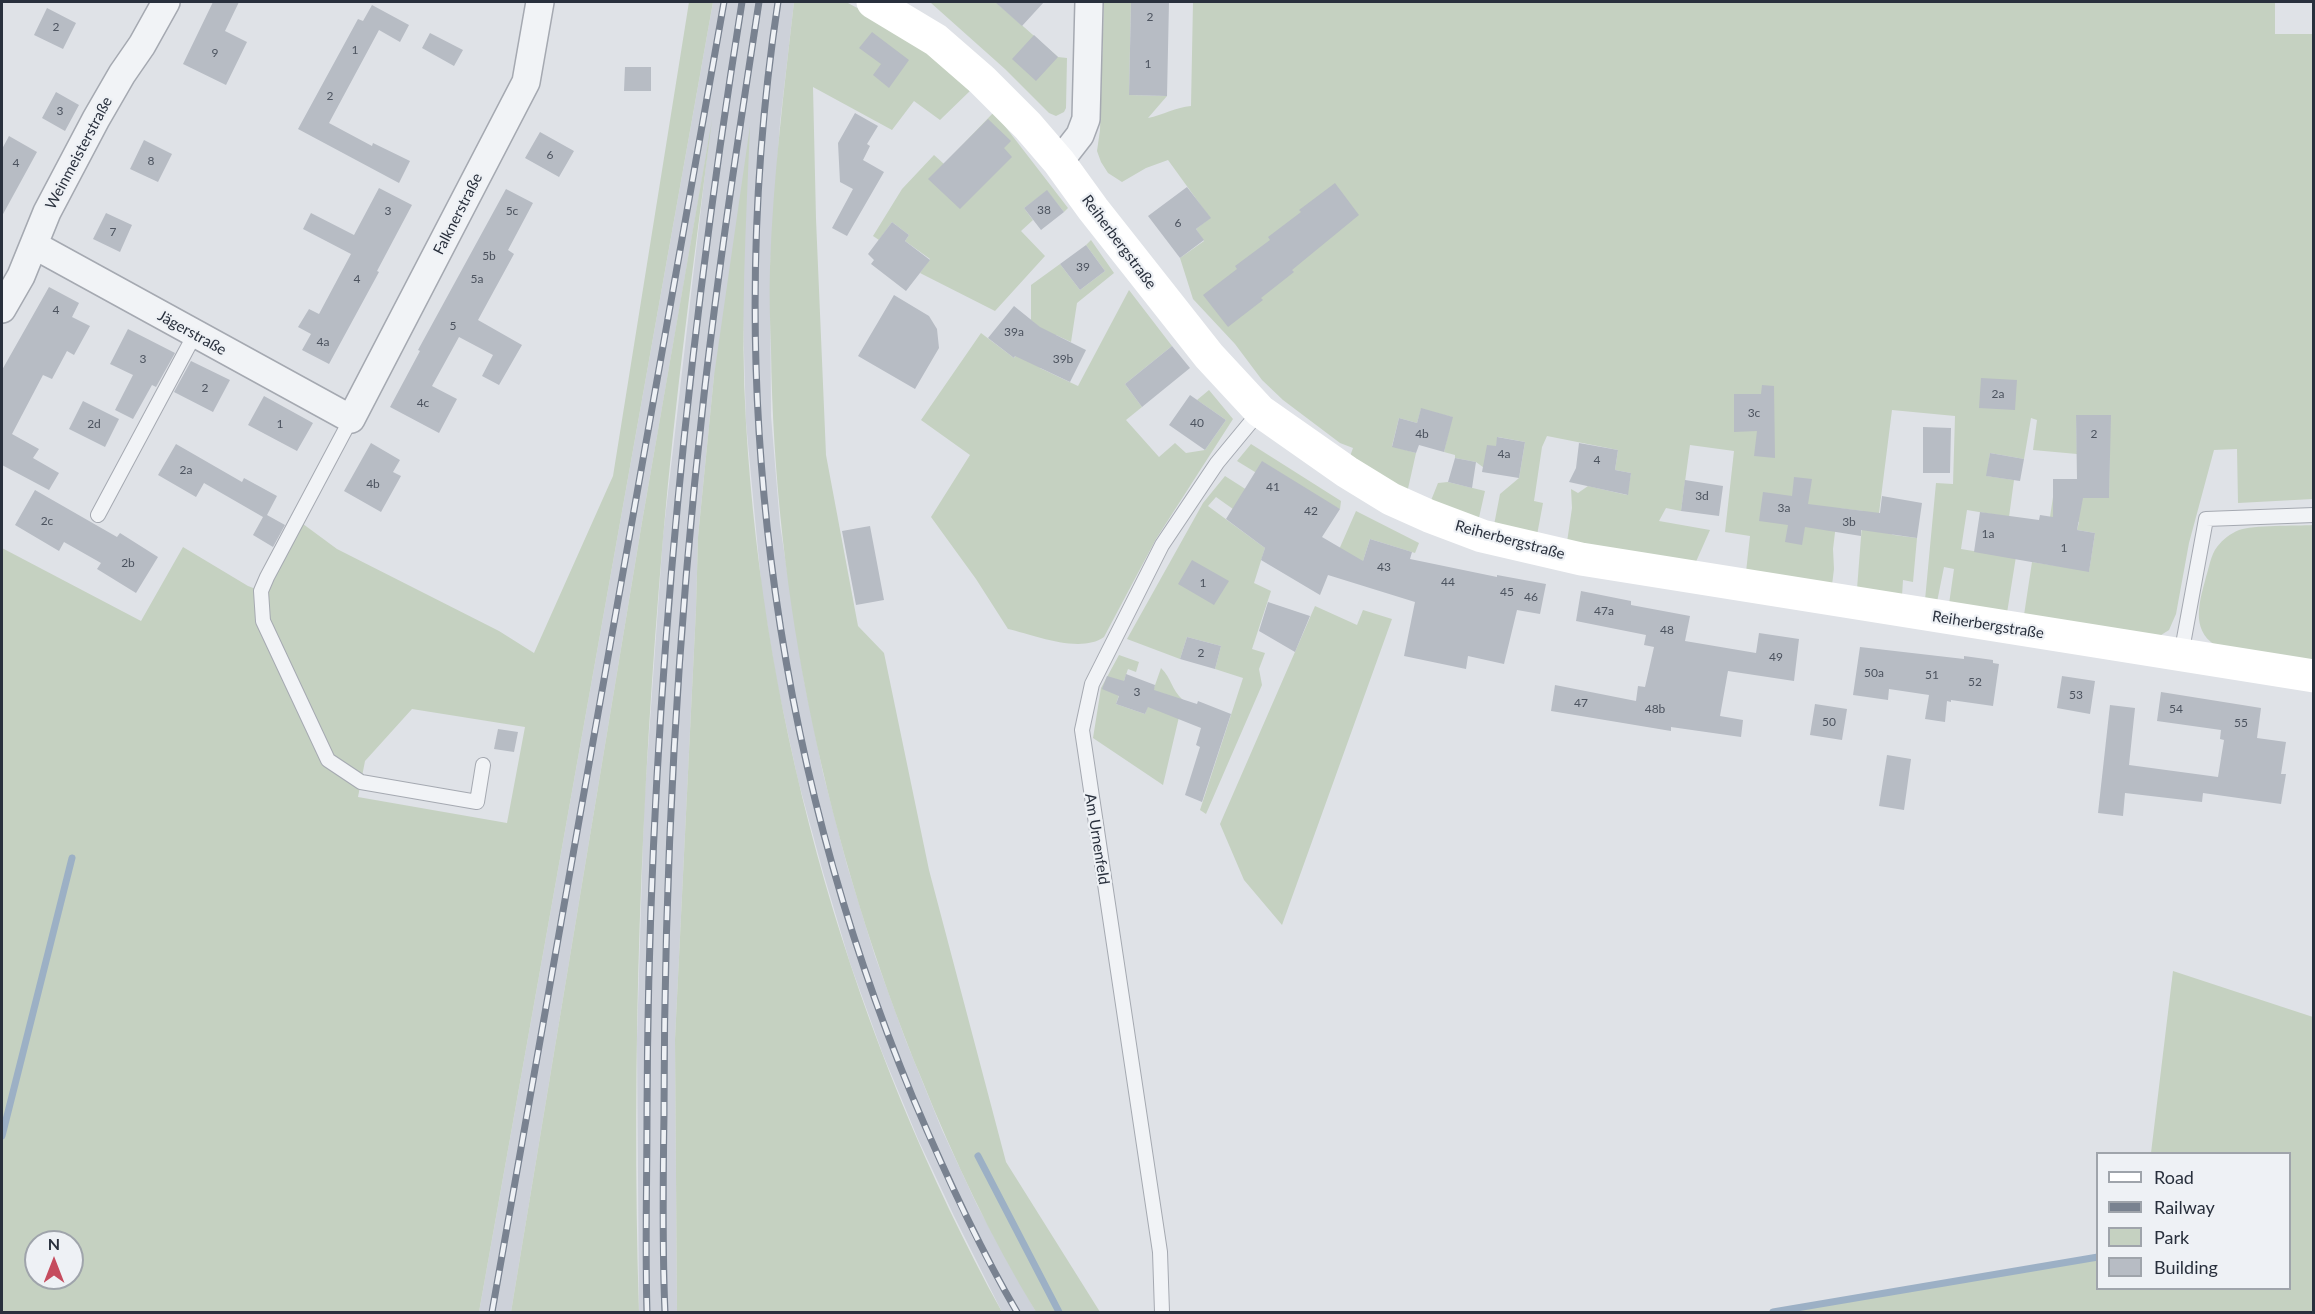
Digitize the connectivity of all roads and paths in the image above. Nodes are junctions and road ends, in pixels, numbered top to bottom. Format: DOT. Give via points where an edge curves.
graph roads {
  1 [pos="166,2"];
  2 [pos="540,2"];
  3 [pos="873,2"];
  4 [pos="1089,2"];
  5 [pos="1059,162"];
  6 [pos="34,245"];
  7 [pos="2,309"];
  8 [pos="195,334"];
  9 [pos="1260,411"];
  10 [pos="351,419"];
  11 [pos="98,515"];
  12 [pos="2313,515"];
  13 [pos="2181,655"];
  14 [pos="2313,676"];
  15 [pos="483,765"];
  16 [pos="1162,1312"];
  1 -- 6 [label="street, Weinmeisterstraße" via="96,119 46,212"];
  2 -- 10 [label="street, Falknerstraße" via="526,82"];
  3 -- 5 [label="street, Reiherbergstraße" via="943,46 1028,126"];
  4 -- 5 [label="street" via="1086,119 1080,135"];
  5 -- 9 [label="street, Reiherbergstraße" via="1209,356"];
  6 -- 7 [label="street, Weinmeisterstraße"];
  6 -- 8 [label="street, Jägerstraße"];
  8 -- 10 [label="street, Jägerstraße"];
  8 -- 11 [label="lane"];
  9 -- 13 [label="street, Reiherbergstraße" via="1391,499 1482,536 1581,559"];
  9 -- 16 [label="lane, Am Urnenfeld" via="1217,463 1162,545 1092,684 1082,730 1160,1252"];
  10 -- 15 [label="lane" via="267,577 261,591 263,621 328,760 361,782 477,802"];
  12 -- 13 [label="lane" via="2206,519"];
  13 -- 14 [label="street, Reiherbergstraße"];
}
